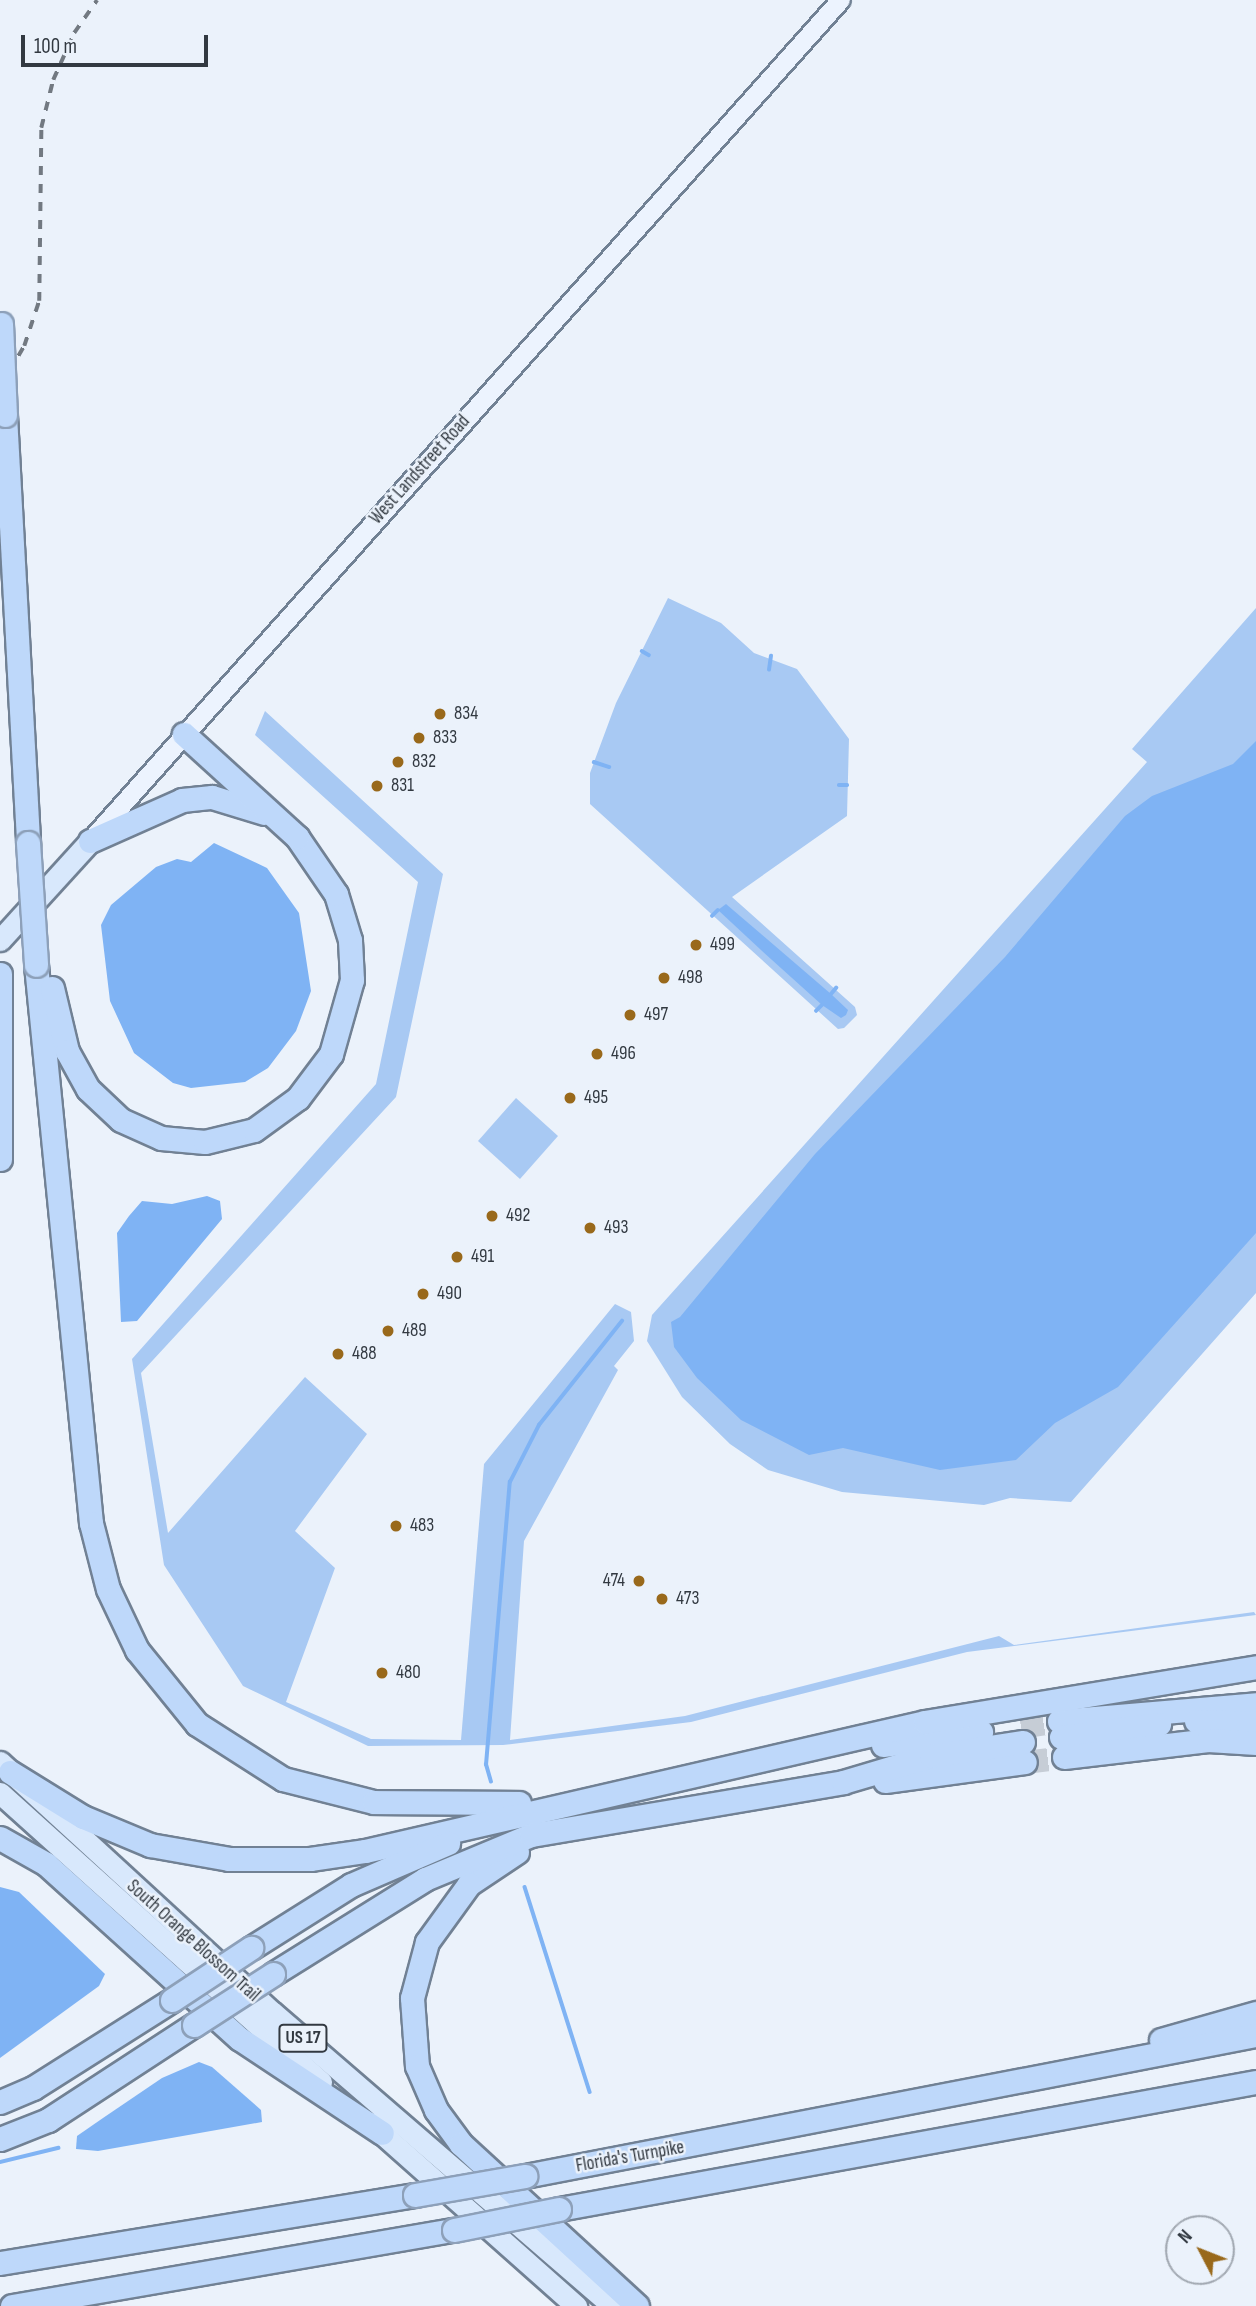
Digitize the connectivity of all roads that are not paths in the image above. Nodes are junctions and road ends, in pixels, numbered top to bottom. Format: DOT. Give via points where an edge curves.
graph roads {
  1 [pos="841,0"];
  2 [pos="1,318"];
  3 [pos="184,734"];
  4 [pos="298,837"];
  5 [pos="90,841"];
  6 [pos="0,940"];
  7 [pos="41,959"];
  8 [pos="0,974"];
  9 [pos="0,1158"];
  10 [pos="1256,1667"];
  11 [pos="1256,1684"];
  12 [pos="1078,1694"];
  13 [pos="1256,1704"];
  14 [pos="1256,1723"];
  15 [pos="1061,1738"];
  16 [pos="1256,1743"];
  17 [pos="772,1760"];
  18 [pos="5,1767"];
  19 [pos="0,1793"];
  20 [pos="543,1809"];
  21 [pos="654,1813"];
  22 [pos="0,1838"];
  23 [pos="1256,2013"];
  24 [pos="1256,2035"];
  25 [pos="1256,2082"];
  26 [pos="978,2090"];
  27 [pos="0,2102"];
  28 [pos="382,2133"];
  29 [pos="0,2139"];
  30 [pos="0,2263"];
  31 [pos="12,2306"];
  32 [pos="576,2306"];
  33 [pos="614,2306"];
  34 [pos="637,2306"];
  1 -- 3 [label="main road, West Landstreet Road"];
  2 -- 7 [label="highway, bridge" via="28,843"];
  3 -- 4 [label="highway"];
  3 -- 5 [label="main road, West Landstreet Road"];
  4 -- 5 [label="highway" via="245,804 212,797 155,807"];
  4 -- 7 [label="highway" via="328,878 343,912 351,950 351,989 342,1027 322,1069 291,1105 254,1130 213,1142 170,1140 136,1129 106,1109 67,1051"];
  5 -- 6 [label="main road, West Landstreet Road"];
  7 -- 20 [label="highway" via="91,1523 108,1589 137,1650 197,1724 253,1764 295,1783 374,1802 466,1805 509,1800"];
  8 -- 9 [label="highway"];
  10 -- 12 [label="highway"];
  11 -- 12 [label="highway"];
  12 -- 17 [label="highway" via="915,1724"];
  13 -- 15 [label="highway"];
  14 -- 15 [label="highway" via="1181,1722"];
  15 -- 16 [label="highway"];
  17 -- 20 [label="highway"];
  17 -- 21 [label="highway" via="1023,1744 931,1756 843,1782"];
  18 -- 20 [label="highway" via="51,1800 123,1836 181,1852 246,1861 355,1853"];
  18 -- 33 [label="main road, South Orange Blossom Trail / US 17" via="262,2003"];
  19 -- 28 [label="main road, South Orange Blossom Trail / US 17" via="130,1916"];
  20 -- 27 [label="highway, bridge" via="508,1827 383,1869 33,2088"];
  21 -- 29 [label="highway, bridge" via="553,1830 467,1860 385,1902 48,2120"];
  21 -- 34 [label="highway" via="544,1840 477,1877 448,1907 427,1942 411,2016 419,2074 449,2131"];
  22 -- 28 [label="highway" via="46,1864 240,2039"];
  23 -- 26 [label="highway"];
  24 -- 26 [label="highway, Florida's Turnpike"];
  25 -- 31 [label="highway, Florida's Turnpike, bridge" via="454,2230"];
  26 -- 30 [label="highway, Florida's Turnpike, bridge" via="525,2176"];
  28 -- 32 [label="main road, South Orange Blossom Trail / US 17"];
}
